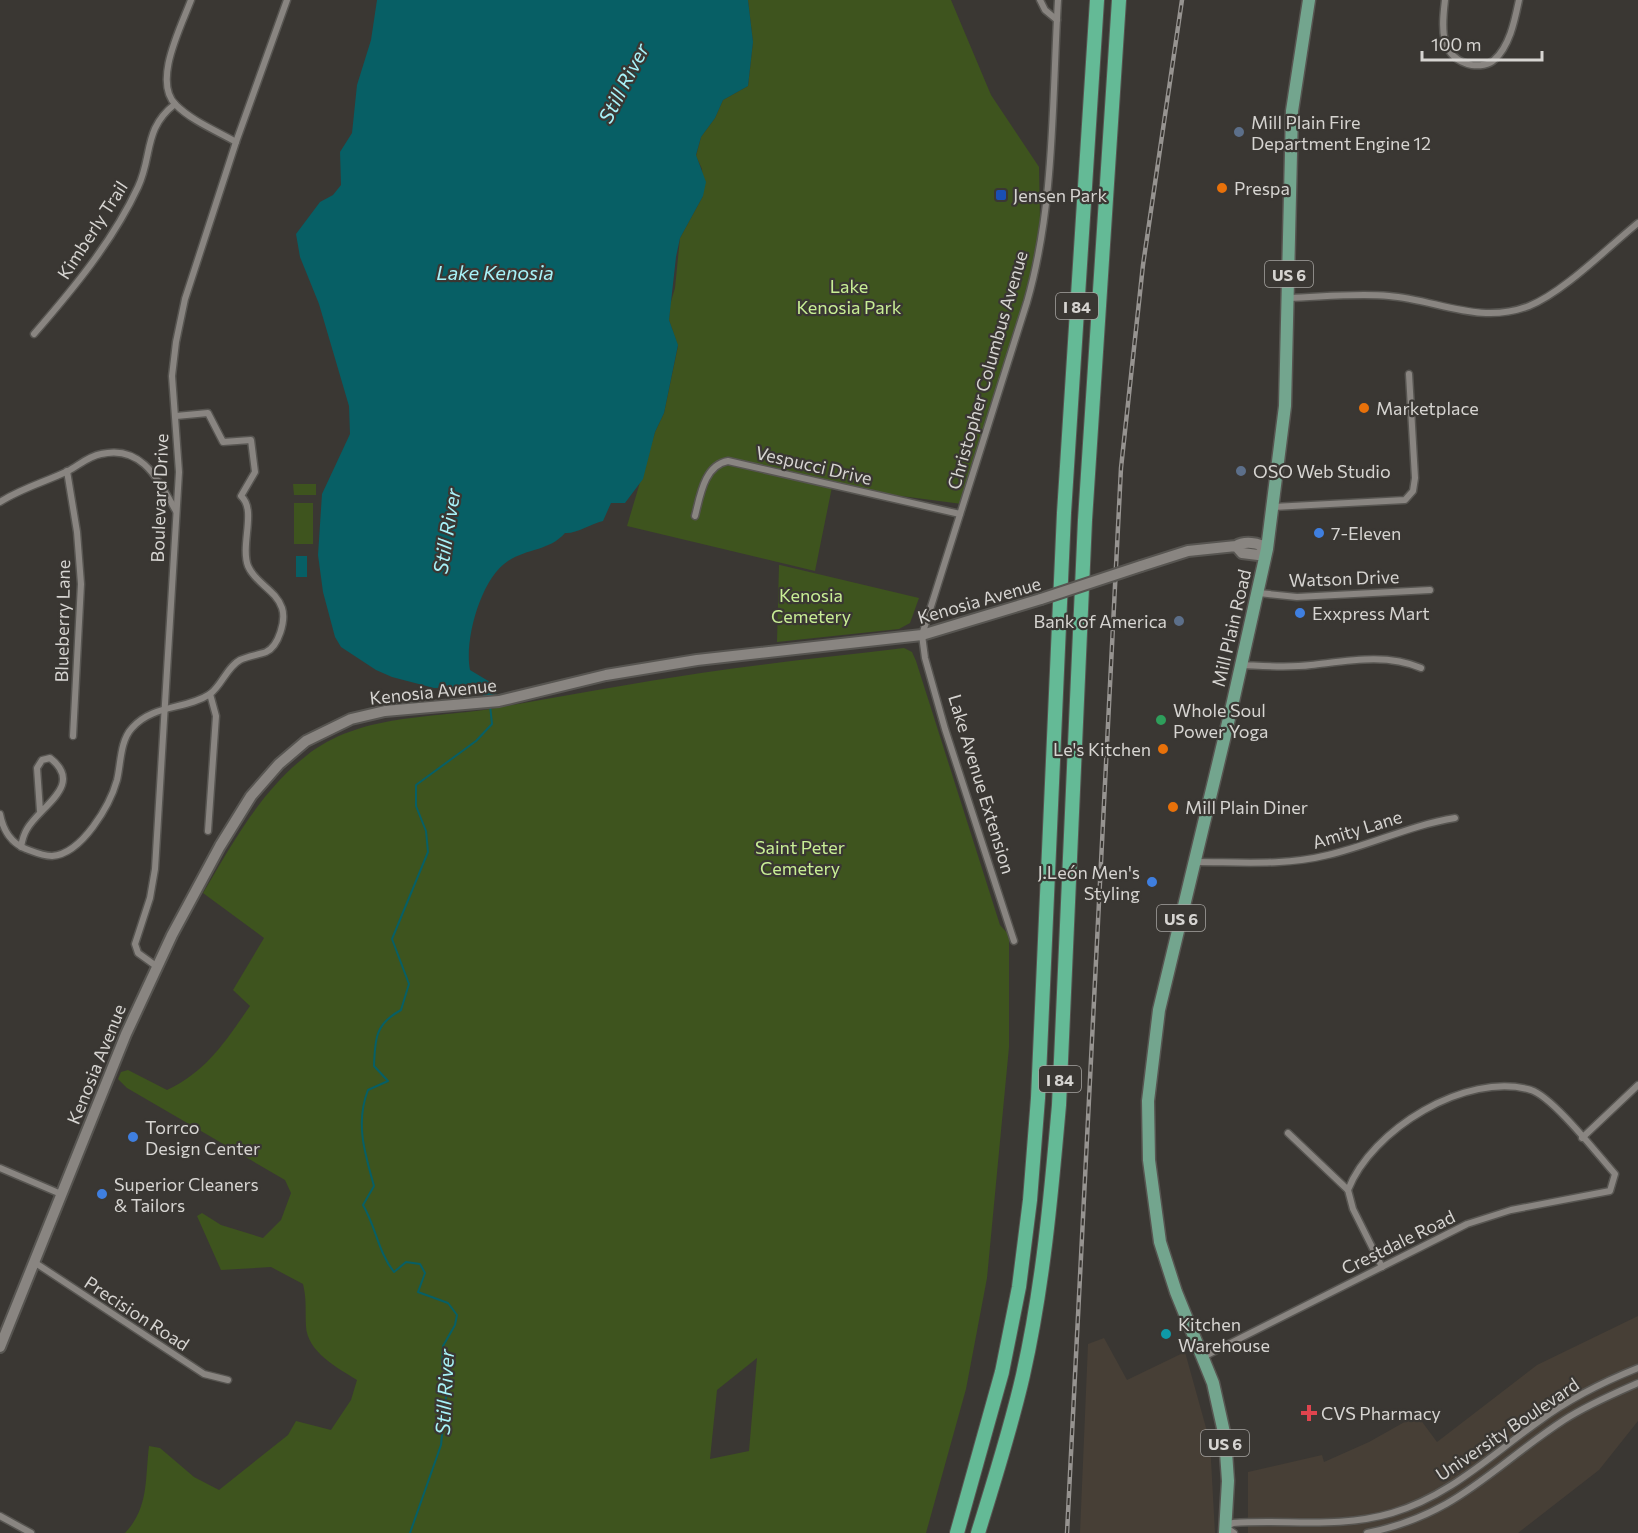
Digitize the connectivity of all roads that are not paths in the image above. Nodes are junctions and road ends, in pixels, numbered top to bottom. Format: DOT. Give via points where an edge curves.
graph roads {
  1 [pos="191,0"];
  2 [pos="287,0"];
  3 [pos="1040,0"];
  4 [pos="1058,0"];
  5 [pos="1097,0"];
  6 [pos="1119,0"];
  7 [pos="1309,0"];
  8 [pos="1445,0"];
  9 [pos="1519,0"];
  10 [pos="1057,20"];
  11 [pos="175,104"];
  12 [pos="236,142"];
  13 [pos="1638,223"];
  14 [pos="1288,298"];
  15 [pos="34,334"];
  16 [pos="1409,374"];
  17 [pos="176,416"];
  18 [pos="67,471"];
  19 [pos="0,502"];
  20 [pos="1273,507"];
  21 [pos="176,512"];
  22 [pos="960,514"];
  23 [pos="695,516"];
  24 [pos="1267,549"];
  25 [pos="1430,590"];
  26 [pos="1258,593"];
  27 [pos="922,635"];
  28 [pos="1242,665"];
  29 [pos="1420,668"];
  30 [pos="210,693"];
  31 [pos="165,707"];
  32 [pos="73,736"];
  33 [pos="40,811"];
  34 [pos="0,814"];
  35 [pos="1455,818"];
  36 [pos="208,831"];
  37 [pos="21,847"];
  38 [pos="1194,862"];
  39 [pos="1014,941"];
  40 [pos="156,966"];
  41 [pos="1638,1085"];
  42 [pos="1288,1133"];
  43 [pos="1582,1138"];
  44 [pos="0,1168"];
  45 [pos="1348,1190"];
  46 [pos="61,1194"];
  47 [pos="34,1262"];
  48 [pos="1382,1266"];
  49 [pos="0,1347"];
  50 [pos="1203,1357"];
  51 [pos="1638,1368"];
  52 [pos="228,1380"];
  53 [pos="1638,1383"];
  54 [pos="0,1516"];
  55 [pos="1228,1531"];
  56 [pos="31,1533"];
  57 [pos="957,1533"];
  58 [pos="978,1533"];
  59 [pos="1367,1533"];
  1 -- 11 [label="street" via="166,73 167,89"];
  2 -- 12 [label="street, Boulevard Drive"];
  3 -- 10 [label="street"];
  4 -- 10 [label="street, Christopher Columbus Avenue"];
  5 -- 57 [label="highway, I 84" via="1064,513 1030,1200 1019,1287 1002,1372"];
  6 -- 58 [label="highway, I 84" via="1089,434 1059,1105 1051,1202 1023,1376"];
  7 -- 14 [label="main road, Mill Plain Road / US 6" via="1292,112"];
  8 -- 9 [label="street" via="1445,44 1458,59 1477,65 1492,62 1500,53 1513,26"];
  10 -- 22 [label="street, Christopher Columbus Avenue" via="1046,203 1036,266"];
  11 -- 12 [label="street"];
  11 -- 15 [label="street, Kimberly Trail" via="155,126 139,186 118,224 77,283"];
  12 -- 17 [label="street, Boulevard Drive" via="182,314 172,376"];
  13 -- 14 [label="street" via="1549,294 1511,311 1478,314 1390,296"];
  14 -- 20 [label="main road, Mill Plain Road / US 6" via="1285,406"];
  16 -- 20 [label="street" via="1415,478 1413,491 1405,500"];
  17 -- 21 [label="street, Boulevard Drive"];
  17 -- 30 [label="street" via="208,413 223,442 251,440 255,472 241,496 248,507 246,556 253,574 283,610 281,629 272,648 238,661"];
  18 -- 19 [label="street" via="23,488"];
  18 -- 21 [label="street" via="102,454 123,453 153,472"];
  18 -- 32 [label="street, Blueberry Lane" via="81,584"];
  20 -- 24 [label="main road, Mill Plain Road / US 6"];
  21 -- 31 [label="street, Boulevard Drive"];
  22 -- 23 [label="street, Vespucci Drive" via="728,461 709,475"];
  22 -- 27 [label="street, Christopher Columbus Avenue"];
  24 -- 26 [label="main road, Mill Plain Road / US 6"];
  24 -- 27 [label="street, Kenosia Avenue, bridge" via="1260,544 1243,543 1188,551"];
  25 -- 26 [label="street, Watson Drive" via="1297,597"];
  26 -- 28 [label="main road, Mill Plain Road / US 6"];
  27 -- 39 [label="street, Lake Avenue Extension" via="945,729"];
  27 -- 40 [label="street, Kenosia Avenue" via="666,664 499,701 400,709 367,714 335,725 293,751 265,779 203,875"];
  28 -- 29 [label="street" via="1311,665 1346,659 1409,663"];
  28 -- 38 [label="main road, Mill Plain Road / US 6"];
  30 -- 31 [label="street"];
  30 -- 36 [label="street" via="216,716"];
  31 -- 37 [label="street" via="130,729 112,795 83,838 69,850 50,856"];
  31 -- 40 [label="street, Boulevard Drive" via="154,878 135,944 138,953"];
  33 -- 33 [label="street" via="61,790 64,780 59,764 50,758 42,760 38,768"];
  33 -- 37 [label="street" via="26,830"];
  34 -- 37 [label="street" via="7,835"];
  35 -- 38 [label="street, Amity Lane" via="1428,822 1303,860"];
  38 -- 50 [label="main road, Mill Plain Road / US 6" via="1159,1010 1148,1101 1149,1160 1160,1242"];
  40 -- 46 [label="street, Kenosia Avenue"];
  41 -- 43 [label="street"];
  42 -- 45 [label="street"];
  43 -- 45 [label="street" via="1547,1099 1532,1090 1466,1090 1389,1134 1355,1173"];
  43 -- 48 [label="street, Crestdale Road" via="1615,1174 1610,1191 1487,1216"];
  44 -- 46 [label="street"];
  45 -- 48 [label="street" via="1353,1209"];
  46 -- 47 [label="street, Kenosia Avenue"];
  47 -- 49 [label="street, Kenosia Avenue"];
  47 -- 52 [label="street, Precision Road" via="204,1374"];
  48 -- 50 [label="street, Crestdale Road"];
  50 -- 55 [label="main road, US 6" via="1225,1437"];
  51 -- 55 [label="street, University Boulevard" via="1557,1408 1462,1480 1409,1507 1344,1522 1239,1522"];
  53 -- 59 [label="street, University Boulevard" via="1565,1420 1453,1502 1414,1520"];
  54 -- 56 [label="street"];
}
